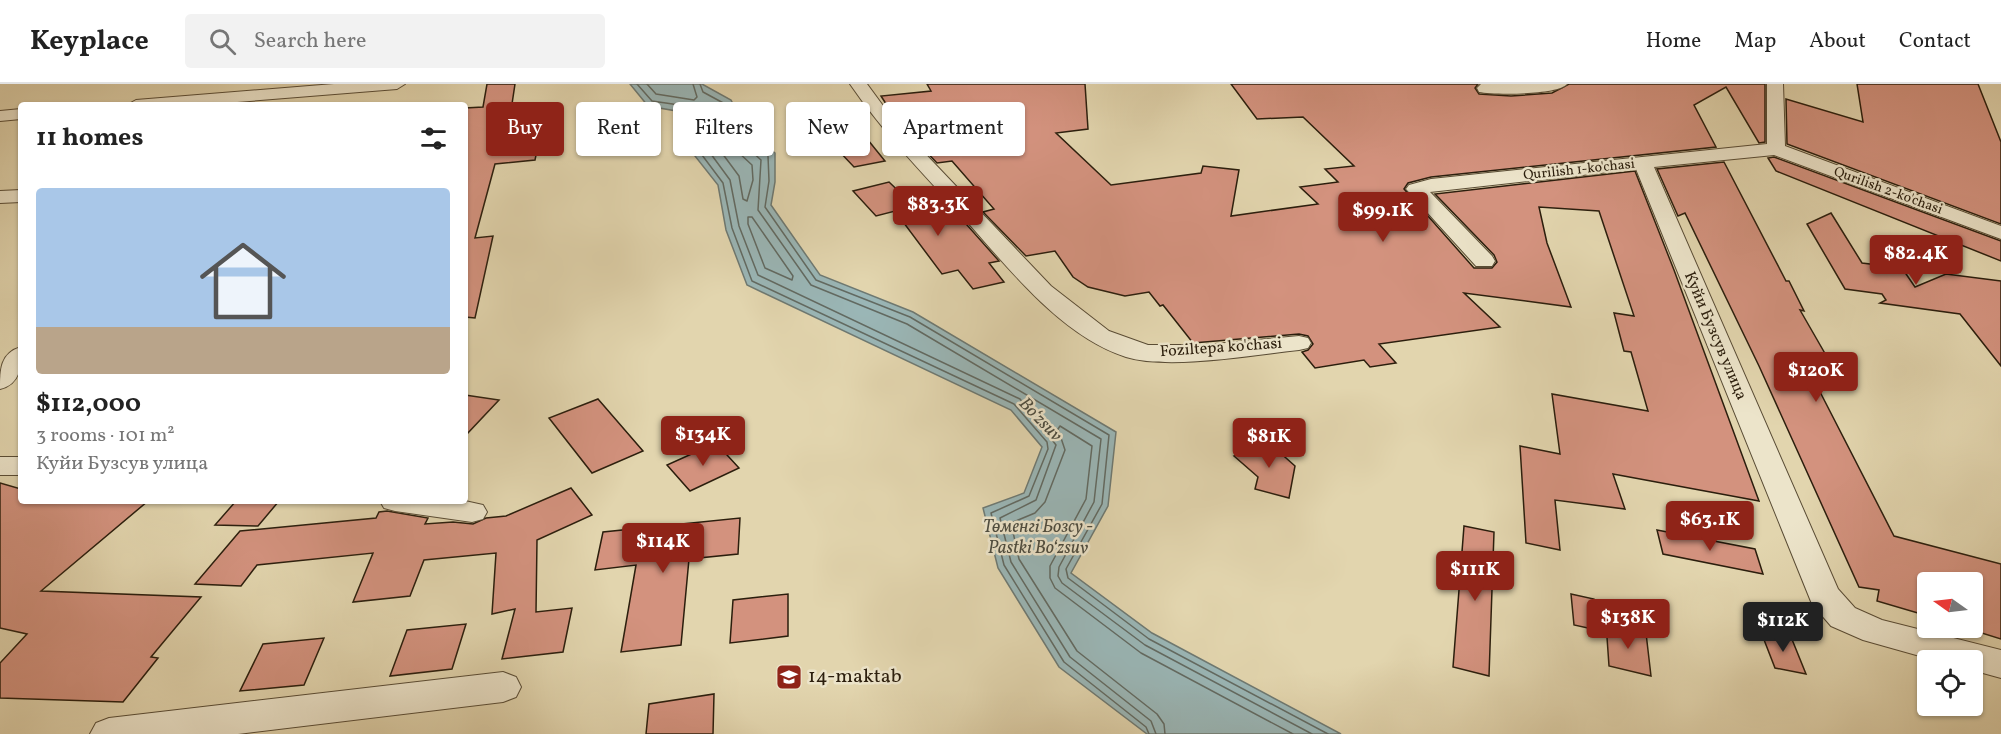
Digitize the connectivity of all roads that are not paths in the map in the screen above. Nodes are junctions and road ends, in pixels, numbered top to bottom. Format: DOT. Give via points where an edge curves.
graph roads {
  1 [pos="156,84"];
  2 [pos="256,84"];
  3 [pos="397,84"];
  4 [pos="858,84"];
  5 [pos="1559,84"];
  6 [pos="1775,84"];
  7 [pos="1485,88"];
  8 [pos="243,97"];
  9 [pos="138,102"];
  10 [pos="176,102"];
  11 [pos="18,114"];
  12 [pos="0,116"];
  13 [pos="1776,149"];
  14 [pos="1643,164"];
  15 [pos="18,196"];
  16 [pos="0,197"];
  17 [pos="2001,234"];
  18 [pos="1484,261"];
  19 [pos="1299,343"];
  20 [pos="0,466"];
  21 [pos="18,466"];
  22 [pos="416,504"];
  23 [pos="472,512"];
  24 [pos="2001,664"];
  25 [pos="503,687"];
  26 [pos="109,734"];
  1 -- 9 [label="street"];
  2 -- 8 [label="street"];
  3 -- 8 [label="street"];
  4 -- 19 [label="street, Foziltepa ko'chasi" via="889,126 1043,291 1100,336 1148,353 1205,353"];
  5 -- 7 [label="street"];
  6 -- 13 [label="street"];
  8 -- 10 [label="street"];
  11 -- 12 [label="street"];
  13 -- 14 [label="street, Qurilish 1-ko'chasi"];
  13 -- 17 [label="street, Qurilish 2-ko'chasi"];
  14 -- 18 [label="street, Qurilish 1-ko'chasi" via="1416,189"];
  14 -- 24 [label="street, Куйи Бузсув улица" via="1824,595 1843,617 1875,631"];
  15 -- 16 [label="street"];
  20 -- 21 [label="street"];
  22 -- 23 [label="street"];
  25 -- 26 [label="street"];
}
